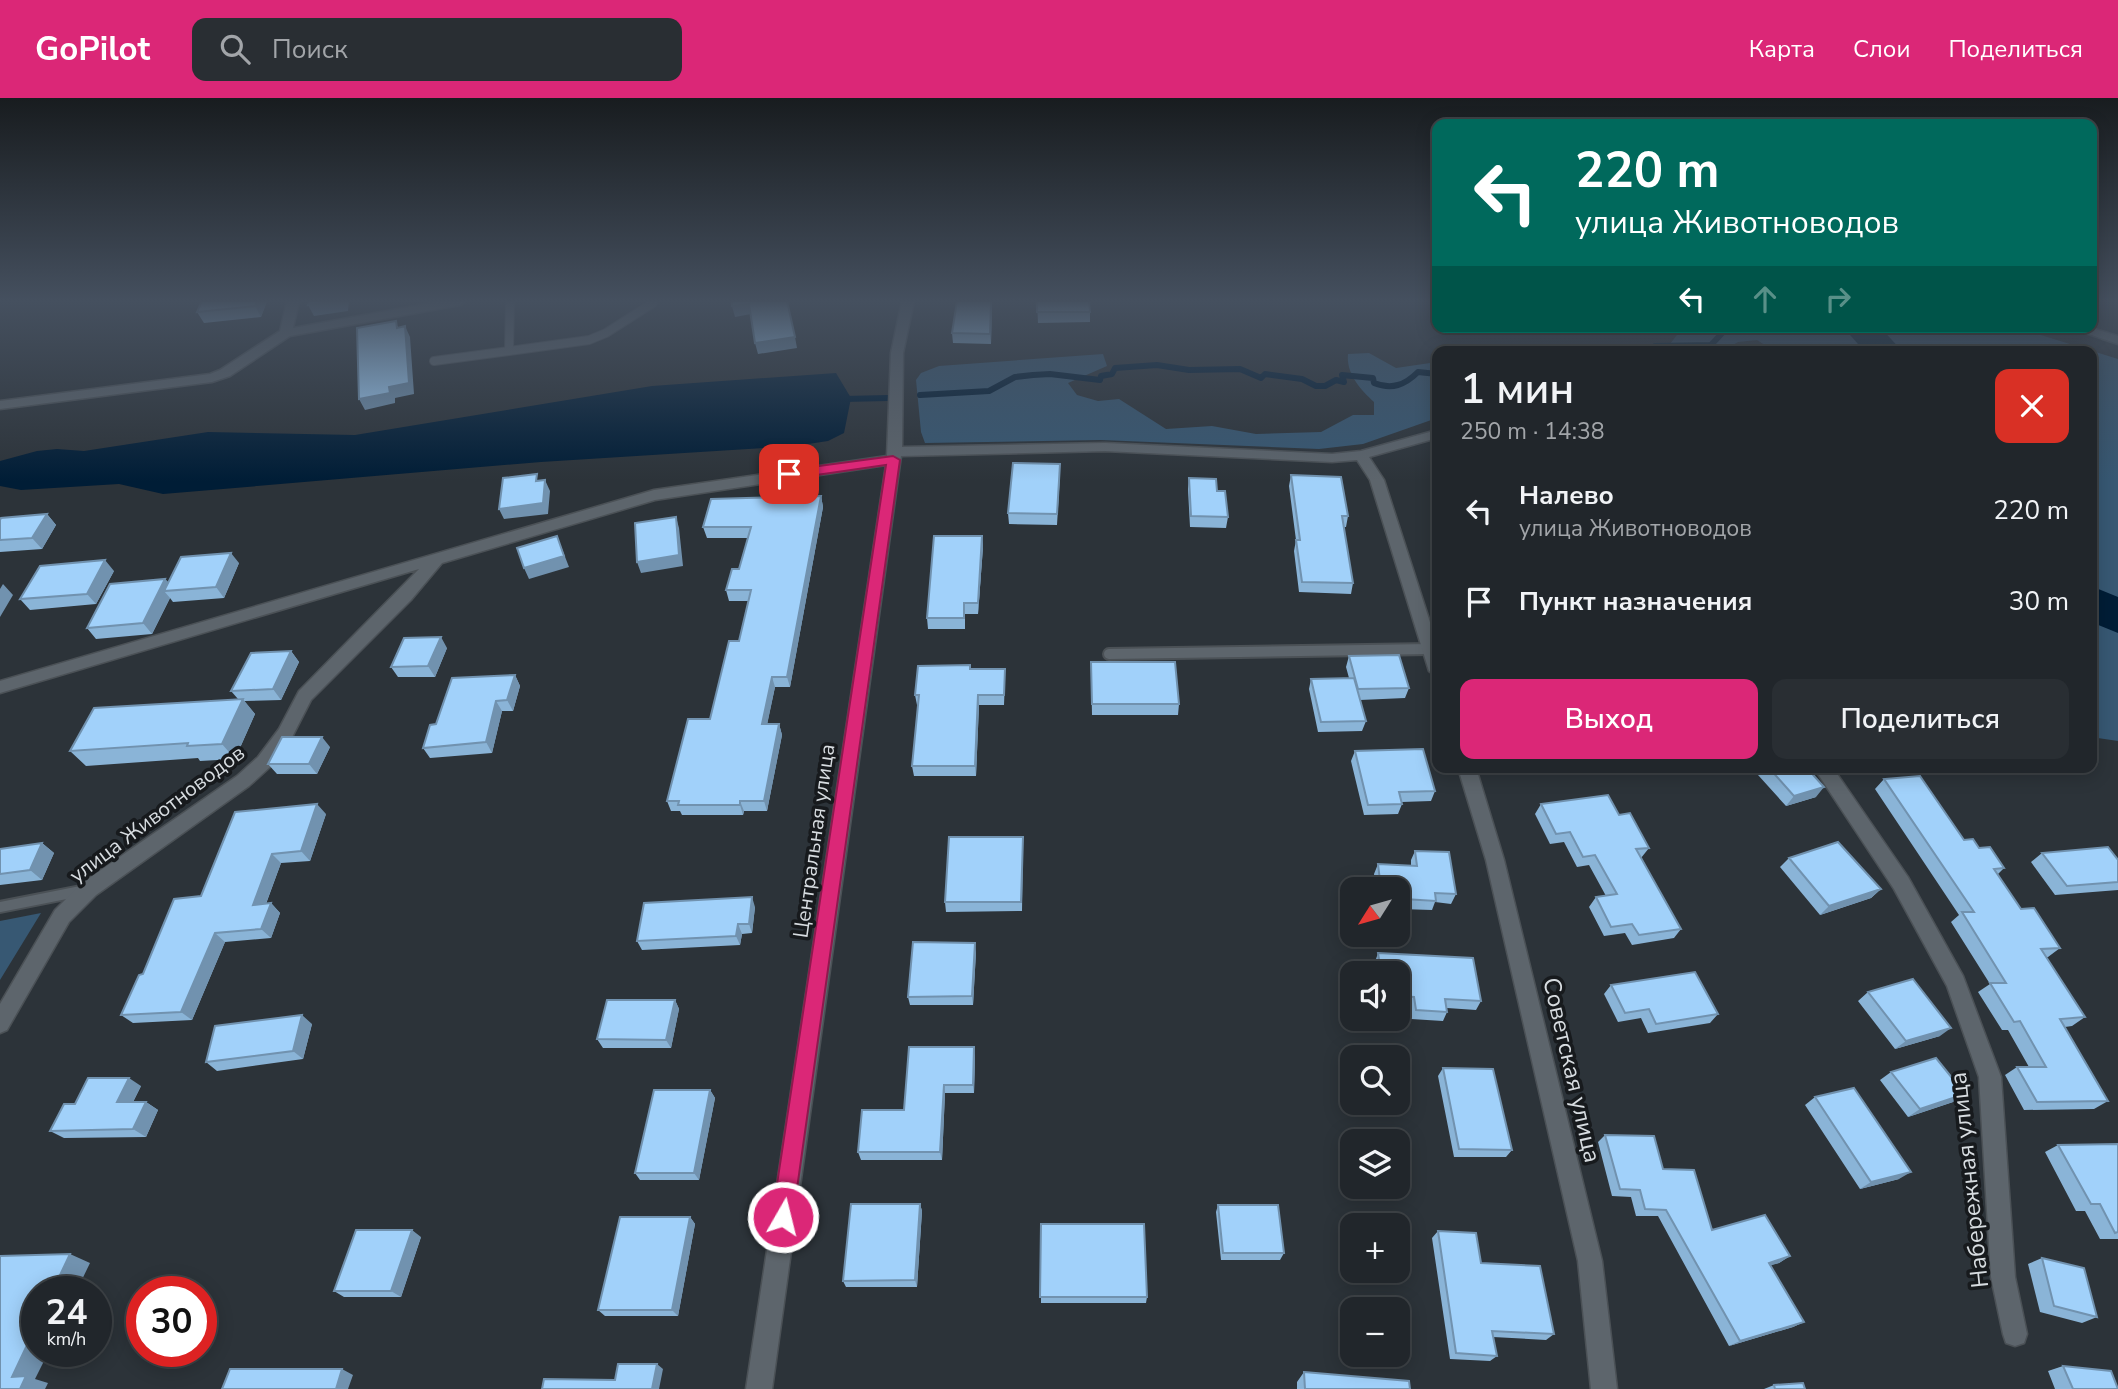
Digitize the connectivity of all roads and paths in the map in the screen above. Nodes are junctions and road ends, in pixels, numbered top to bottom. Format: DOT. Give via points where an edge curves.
graph roads {
  1 [pos="243,361"];
  2 [pos="897,361"];
  3 [pos="0,405"];
  4 [pos="1432,436"];
  5 [pos="1361,455"];
  6 [pos="894,456"];
  7 [pos="438,557"];
  8 [pos="1430,649"];
  9 [pos="1109,654"];
  10 [pos="1432,655"];
  11 [pos="0,687"];
  12 [pos="1469,773"];
  13 [pos="1826,773"];
  14 [pos="89,890"];
  15 [pos="0,907"];
  16 [pos="0,1023"];
  17 [pos="2015,1334"];
  18 [pos="759,1389"];
  19 [pos="1604,1389"];
  1 -- 3 [label="street" via="225,373 195,382"];
  2 -- 6 [label="street, Центральная улица"];
  4 -- 5 [label="street"];
  5 -- 6 [label="street" via="1332,458 1105,447"];
  5 -- 8 [label="street" via="1377,480"];
  6 -- 7 [label="street" via="654,495"];
  6 -- 18 [label="street, Центральная улица"];
  7 -- 11 [label="street"];
  7 -- 14 [label="street, улица Животноводов" via="305,696 264,762"];
  8 -- 9 [label="lane"];
  8 -- 10 [label="street"];
  12 -- 19 [label="street, Советская улица" via="1495,859 1590,1261"];
  13 -- 17 [label="street, Набережная улица" via="1901,883 1956,983 1990,1077 2003,1277"];
  14 -- 15 [label="lane"];
  14 -- 16 [label="street, улица Животноводов" via="62,916"];
}
